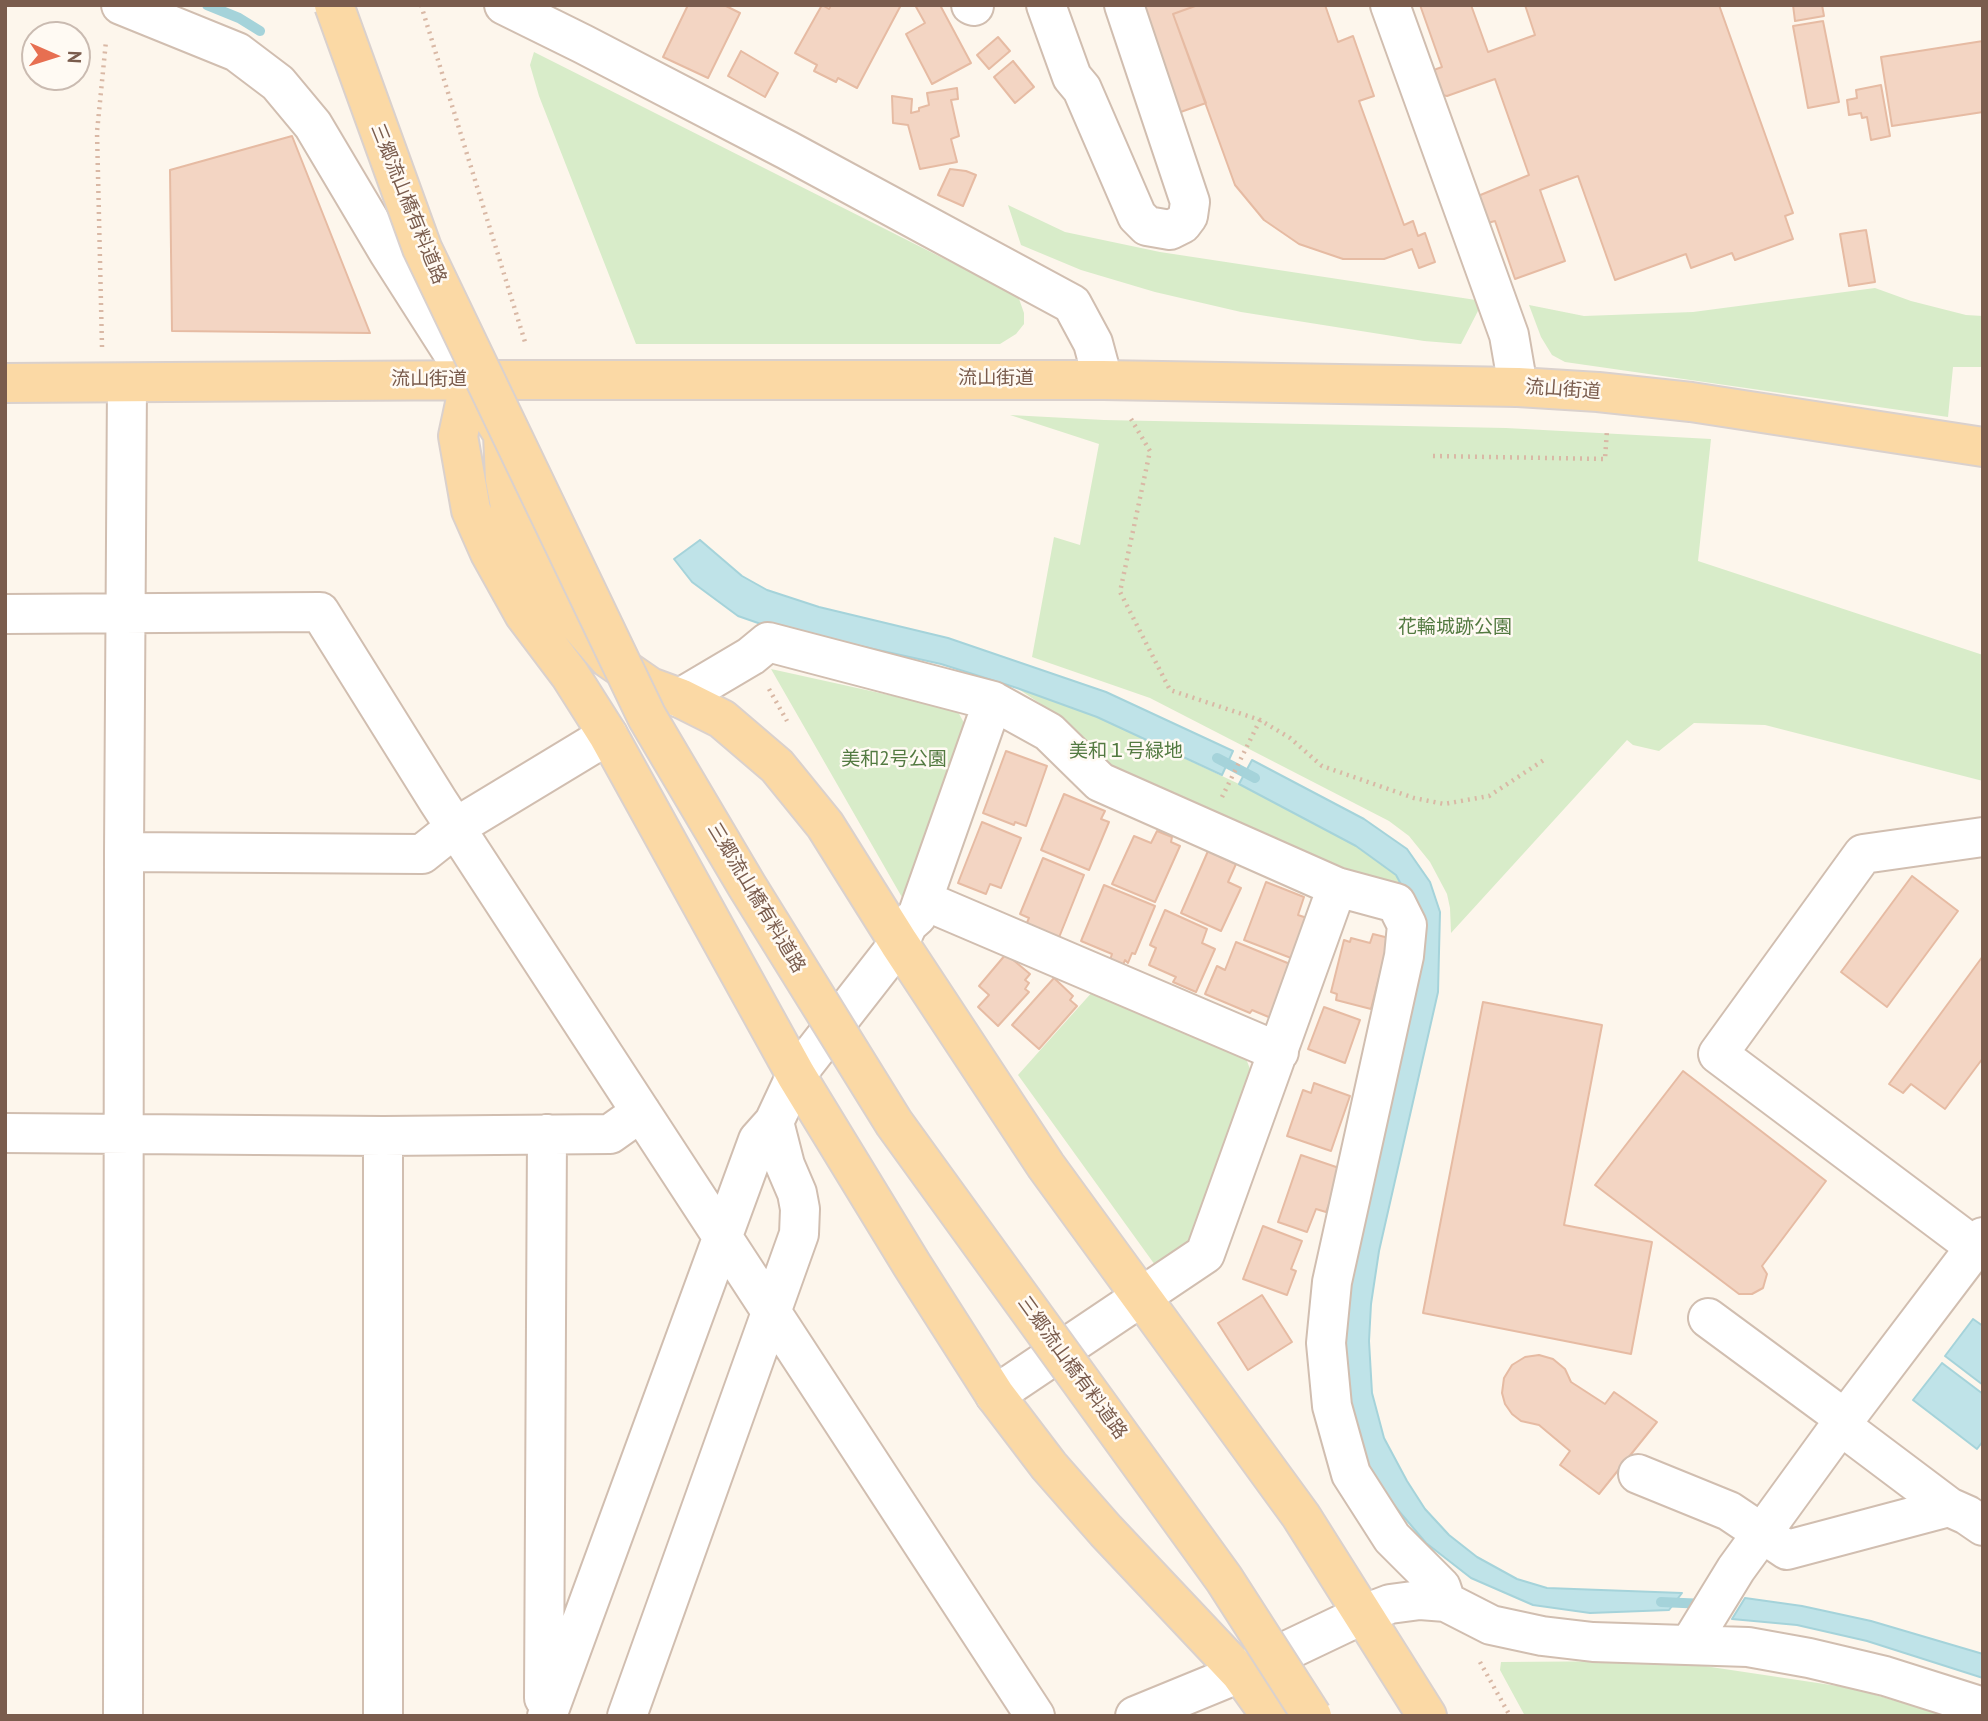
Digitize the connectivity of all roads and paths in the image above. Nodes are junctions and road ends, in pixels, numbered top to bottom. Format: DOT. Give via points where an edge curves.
graph roads {
  1 [pos="334,5"];
  2 [pos="421,5"];
  3 [pos="504,5"];
  4 [pos="1046,5"];
  5 [pos="1124,5"];
  6 [pos="1390,5"];
  7 [pos="114,18"];
  8 [pos="526,348"];
  9 [pos="102,351"];
  10 [pos="470,380"];
  11 [pos="1103,380"];
  12 [pos="5,383"];
  13 [pos="127,383"];
  14 [pos="1518,387"];
  15 [pos="1129,415"];
  16 [pos="1607,426"];
  17 [pos="1983,447"];
  18 [pos="1433,456"];
  19 [pos="5,614"];
  20 [pos="125,614"];
  21 [pos="751,656"];
  22 [pos="680,698"];
  23 [pos="993,701"];
  24 [pos="1260,720"];
  25 [pos="788,723"];
  26 [pos="608,735"];
  27 [pos="1547,758"];
  28 [pos="456,827"];
  29 [pos="1206,829"];
  30 [pos="1983,837"];
  31 [pos="124,852"];
  32 [pos="1337,887"];
  33 [pos="923,901"];
  34 [pos="899,943"];
  35 [pos="1279,1052"];
  36 [pos="796,1074"];
  37 [pos="641,1112"];
  38 [pos="774,1122"];
  39 [pos="5,1133"];
  40 [pos="547,1133"];
  41 [pos="123,1134"];
  42 [pos="383,1136"];
  43 [pos="722,1236"];
  44 [pos="1979,1242"];
  45 [pos="1141,1296"];
  46 [pos="772,1314"];
  47 [pos="1707,1318"];
  48 [pos="995,1395"];
  49 [pos="1843,1422"];
  50 [pos="1638,1474"];
  51 [pos="1949,1507"];
  52 [pos="1983,1526"];
  53 [pos="1764,1533"];
  54 [pos="1446,1602"];
  55 [pos="1364,1614"];
  56 [pos="1690,1644"];
  57 [pos="1240,1673"];
  58 [pos="1983,1707"];
  59 [pos="123,1716"];
  60 [pos="383,1716"];
  61 [pos="545,1716"];
  62 [pos="626,1716"];
  63 [pos="1035,1716"];
  64 [pos="1135,1716"];
  65 [pos="1271,1716"];
  66 [pos="1312,1716"];
  67 [pos="1427,1716"];
  1 -- 66 [label="main road, 三郷流山橋有料道路, bridge" via="422,248 647,717 894,1123 1224,1579"];
  2 -- 8 [label="path"];
  3 -- 11 [label="street" via="787,150 1072,304 1093,343"];
  4 -- 5 [label="street" via="1072,78 1082,89 1137,216 1147,226 1170,230 1188,216 1190,202"];
  6 -- 14 [label="street" via="1509,335"];
  7 -- 9 [label="path" via="97,132"];
  7 -- 10 [label="street" via="237,52 278,83 313,125"];
  10 -- 11 [label="main road, 流山街道"];
  10 -- 13 [label="main road, 流山街道"];
  10 -- 22 [label="main road" via="503,434 512,517 538,576 608,658 650,687"];
  10 -- 26 [label="main road" via="458,436 471,510 524,614"];
  11 -- 14 [label="main road, 流山街道"];
  12 -- 13 [label="main road, 流山街道"];
  13 -- 20 [label="street"];
  14 -- 17 [label="main road, 流山街道" via="1691,402"];
  15 -- 24 [label="path" via="1150,451 1119,592 1170,690"];
  16 -- 18 [label="path" via="1605,459"];
  19 -- 20 [label="street"];
  20 -- 28 [label="street" via="320,612"];
  20 -- 31 [label="street"];
  21 -- 22 [label="street"];
  21 -- 23 [label="street" via="768,642"];
  21 -- 25 [label="path"];
  22 -- 34 [label="main road" via="723,719 777,766 825,825"];
  23 -- 29 [label="street" via="1049,732 1100,782"];
  23 -- 33 [label="street"];
  24 -- 27 [label="path" via="1322,766 1444,804 1489,796"];
  24 -- 29 [label="path"];
  26 -- 28 [label="street"];
  26 -- 36 [label="main road"];
  28 -- 31 [label="street" via="422,855"];
  28 -- 37 [label="street"];
  29 -- 32 [label="street"];
  30 -- 44 [label="street" via="1863,854 1718,1054"];
  31 -- 41 [label="street"];
  32 -- 35 [label="street"];
  32 -- 54 [label="street" via="1396,904 1407,925 1332,1282 1326,1343 1332,1406 1351,1474 1392,1538 1441,1587"];
  33 -- 34 [label="street"];
  33 -- 35 [label="street"];
  34 -- 36 [label="street"];
  34 -- 45 [label="main road" via="1046,1166"];
  35 -- 45 [label="street" via="1205,1254"];
  36 -- 38 [label="street"];
  36 -- 48 [label="main road"];
  37 -- 40 [label="street" via="610,1134"];
  37 -- 43 [label="street"];
  38 -- 43 [label="street" via="758,1140"];
  38 -- 46 [label="street" via="800,1209 799,1234"];
  39 -- 41 [label="street"];
  40 -- 42 [label="street"];
  40 -- 61 [label="street"];
  41 -- 42 [label="street"];
  41 -- 59 [label="street"];
  42 -- 60 [label="street"];
  43 -- 46 [label="street"];
  43 -- 61 [label="street"];
  44 -- 49 [label="street"];
  45 -- 48 [label="street"];
  45 -- 55 [label="main road" via="1301,1516"];
  46 -- 62 [label="street"];
  46 -- 63 [label="street"];
  47 -- 49 [label="street"];
  48 -- 57 [label="main road" via="1106,1531"];
  49 -- 51 [label="street"];
  49 -- 53 [label="street"];
  50 -- 53 [label="street" via="1729,1511"];
  51 -- 52 [label="street"];
  51 -- 53 [label="street" via="1787,1550"];
  53 -- 56 [label="street"];
  54 -- 55 [label="street" via="1390,1604"];
  54 -- 56 [label="street" via="1491,1625 1542,1636"];
  55 -- 57 [label="street"];
  55 -- 67 [label="main road"];
  56 -- 58 [label="street" via="1748,1647 1809,1658"];
  57 -- 64 [label="street"];
  57 -- 65 [label="main road"];
}
